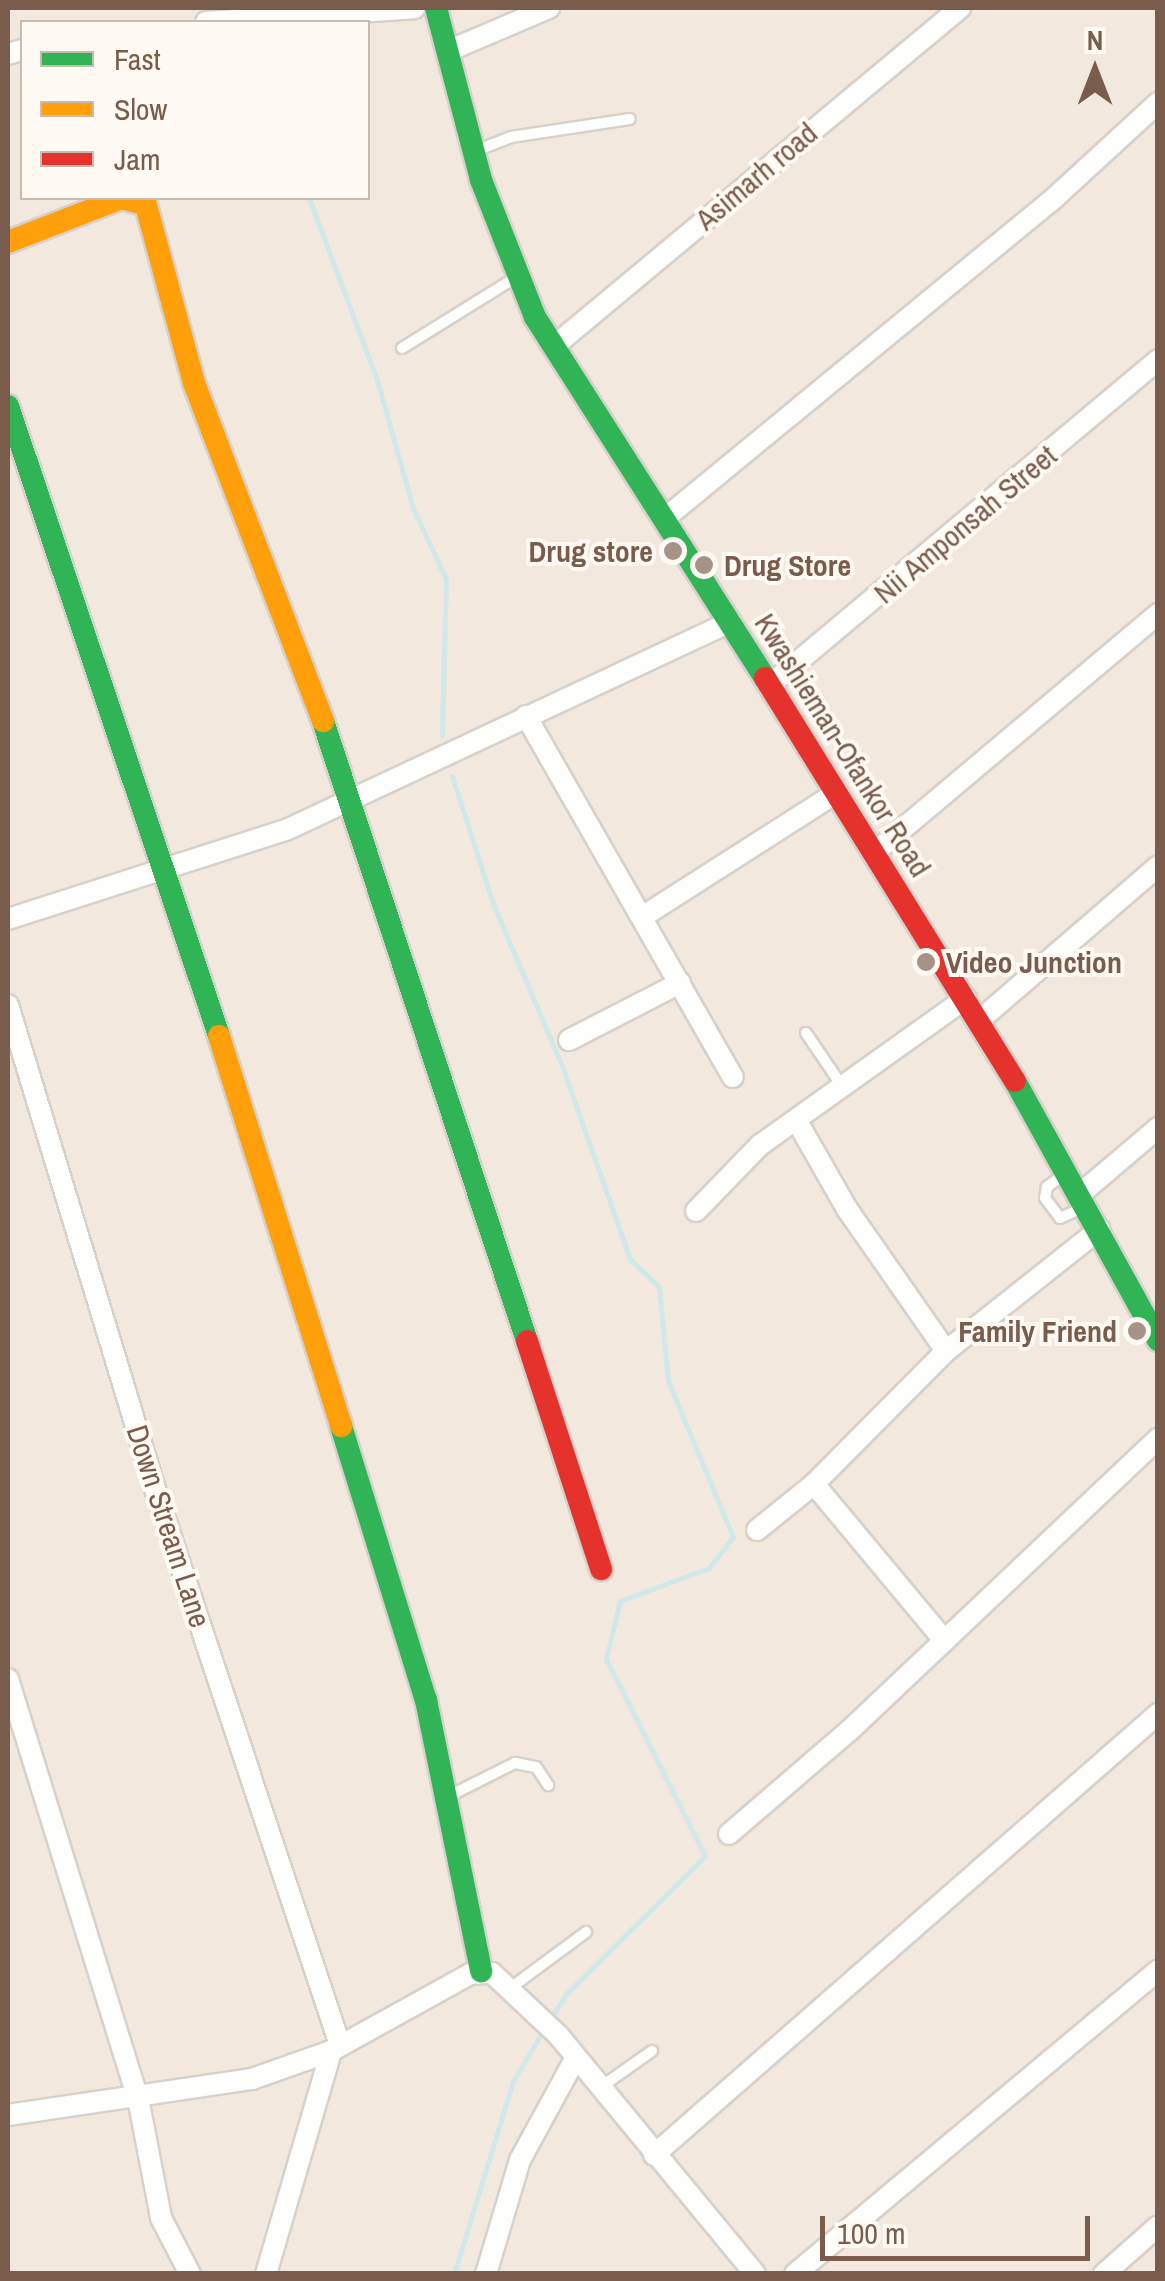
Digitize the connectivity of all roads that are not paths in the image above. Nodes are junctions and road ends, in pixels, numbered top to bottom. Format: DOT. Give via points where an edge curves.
graph roads {
  1 [pos="415,8"];
  2 [pos="436,8"];
  3 [pos="549,8"];
  4 [pos="960,8"];
  5 [pos="248,20"];
  6 [pos="448,51"];
  7 [pos="1158,103"];
  8 [pos="630,119"];
  9 [pos="474,151"];
  10 [pos="117,200"];
  11 [pos="129,200"];
  12 [pos="8,242"];
  13 [pos="515,278"];
  14 [pos="553,347"];
  15 [pos="402,348"];
  16 [pos="1158,360"];
  17 [pos="8,406"];
  18 [pos="664,519"];
  19 [pos="1158,614"];
  20 [pos="731,622"];
  21 [pos="770,685"];
  22 [pos="526,716"];
  23 [pos="836,793"];
  24 [pos="353,802"];
  25 [pos="874,852"];
  26 [pos="1158,866"];
  27 [pos="168,871"];
  28 [pos="642,917"];
  29 [pos="8,918"];
  30 [pos="680,983"];
  31 [pos="966,998"];
  32 [pos="8,1004"];
  33 [pos="980,1019"];
  34 [pos="806,1033"];
  35 [pos="569,1040"];
  36 [pos="733,1077"];
  37 [pos="845,1090"];
  38 [pos="798,1124"];
  39 [pos="1158,1128"];
  40 [pos="1083,1200"];
  41 [pos="696,1211"];
  42 [pos="1100,1229"];
  43 [pos="1158,1340"];
  44 [pos="946,1352"];
  45 [pos="1158,1440"];
  46 [pos="814,1484"];
  47 [pos="757,1530"];
  48 [pos="600,1569"];
  49 [pos="945,1641"];
  50 [pos="8,1679"];
  51 [pos="1158,1714"];
  52 [pos="548,1784"];
  53 [pos="448,1796"];
  54 [pos="729,1834"];
  55 [pos="586,1932"];
  56 [pos="1158,1970"];
  57 [pos="481,1971"];
  58 [pos="508,1989"];
  59 [pos="336,2048"];
  60 [pos="652,2051"];
  61 [pos="574,2059"];
  62 [pos="598,2089"];
  63 [pos="138,2098"];
  64 [pos="8,2115"];
  65 [pos="654,2155"];
  66 [pos="1158,2226"];
  67 [pos="190,2274"];
  68 [pos="266,2274"];
  69 [pos="486,2274"];
  70 [pos="755,2274"];
  71 [pos="795,2274"];
  72 [pos="1104,2274"];
  1 -- 5 [label="street"];
  2 -- 6 [label="street, Kwashieman-Ofankor Road"];
  3 -- 6 [label="street"];
  4 -- 14 [label="street, Asimarh road"];
  6 -- 9 [label="street, Kwashieman-Ofankor Road"];
  7 -- 18 [label="street" via="1076,180"];
  8 -- 9 [label="lane" via="511,137"];
  9 -- 13 [label="street, Kwashieman-Ofankor Road"];
  10 -- 12 [label="street"];
  11 -- 24 [label="street" via="146,205 194,383"];
  13 -- 14 [label="street, Kwashieman-Ofankor Road"];
  13 -- 15 [label="lane"];
  14 -- 18 [label="street, Kwashieman-Ofankor Road"];
  16 -- 21 [label="street, Nii Amponsah Street"];
  17 -- 27 [label="street"];
  18 -- 20 [label="street, Kwashieman-Ofankor Road"];
  19 -- 25 [label="street"];
  20 -- 21 [label="street, Kwashieman-Ofankor Road"];
  20 -- 22 [label="street"];
  21 -- 23 [label="street, Kwashieman-Ofankor Road"];
  22 -- 24 [label="street"];
  22 -- 28 [label="street"];
  23 -- 25 [label="street, Kwashieman-Ofankor Road"];
  23 -- 28 [label="street"];
  24 -- 27 [label="street"];
  24 -- 48 [label="street"];
  25 -- 31 [label="street, Kwashieman-Ofankor Road"];
  26 -- 33 [label="street"];
  27 -- 29 [label="street"];
  27 -- 53 [label="street" via="426,1700"];
  28 -- 30 [label="street"];
  30 -- 35 [label="street"];
  30 -- 36 [label="street"];
  31 -- 33 [label="street, Kwashieman-Ofankor Road"];
  31 -- 37 [label="street"];
  32 -- 59 [label="street, Down Stream Lane" via="152,1484"];
  33 -- 40 [label="street, Kwashieman-Ofankor Road"];
  34 -- 37 [label="lane"];
  37 -- 38 [label="street"];
  38 -- 41 [label="street" via="760,1145"];
  38 -- 44 [label="street"];
  39 -- 40 [label="street"];
  40 -- 42 [label="street, Kwashieman-Ofankor Road"];
  42 -- 43 [label="street, Kwashieman-Ofankor Road"];
  42 -- 44 [label="street"];
  44 -- 46 [label="street"];
  45 -- 49 [label="street"];
  46 -- 47 [label="street"];
  46 -- 49 [label="street"];
  49 -- 54 [label="street"];
  50 -- 63 [label="street"];
  51 -- 65 [label="street"];
  52 -- 53 [label="lane" via="536,1767 515,1763"];
  53 -- 57 [label="street"];
  55 -- 58 [label="lane"];
  56 -- 71 [label="street"];
  57 -- 58 [label="street"];
  57 -- 59 [label="street"];
  58 -- 61 [label="street"];
  59 -- 63 [label="street" via="252,2079"];
  59 -- 68 [label="street"];
  60 -- 62 [label="lane"];
  61 -- 62 [label="street"];
  61 -- 69 [label="street" via="520,2160"];
  62 -- 65 [label="street"];
  63 -- 64 [label="street"];
  63 -- 67 [label="street" via="161,2218"];
  65 -- 70 [label="street"];
  66 -- 72 [label="street"];
}
